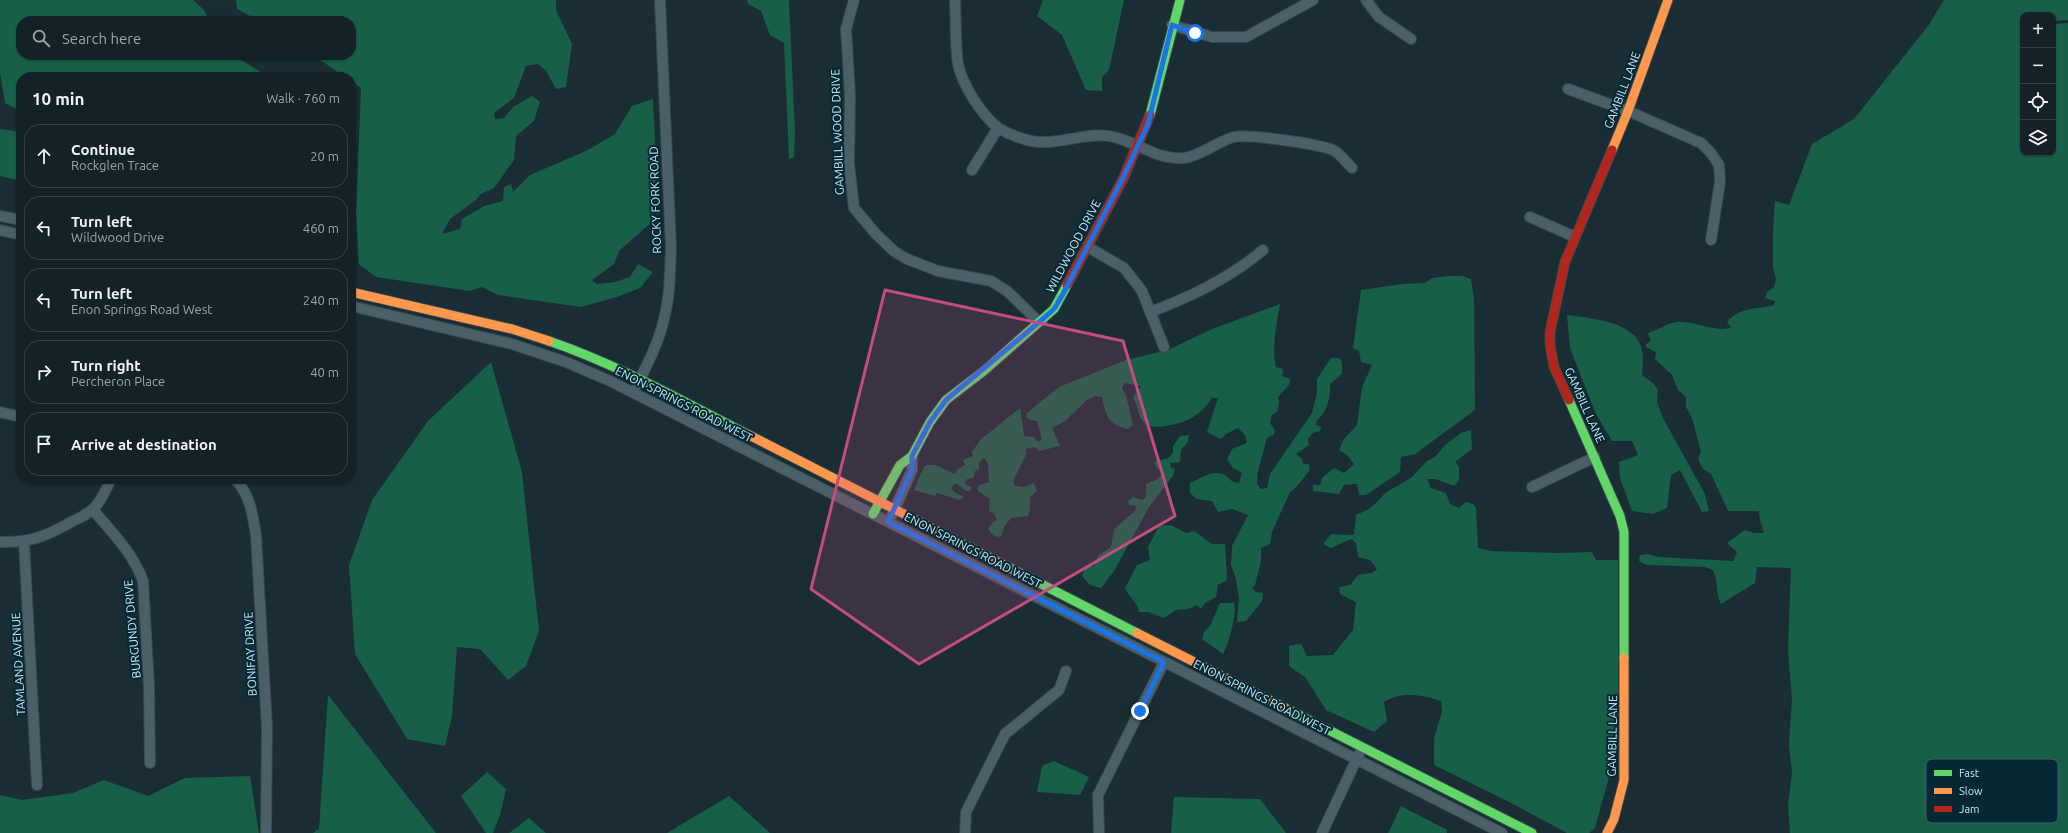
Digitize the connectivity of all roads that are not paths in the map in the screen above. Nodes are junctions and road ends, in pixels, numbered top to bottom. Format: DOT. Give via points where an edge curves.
graph roads {
  1 [pos="660,0"];
  2 [pos="854,0"];
  3 [pos="956,0"];
  4 [pos="1180,0"];
  5 [pos="1314,0"];
  6 [pos="1366,0"];
  7 [pos="1668,0"];
  8 [pos="1172,25"];
  9 [pos="1412,39"];
  10 [pos="1568,89"];
  11 [pos="1628,111"];
  12 [pos="998,128"];
  13 [pos="1138,146"];
  14 [pos="1352,168"];
  15 [pos="972,170"];
  16 [pos="0,216"];
  17 [pos="1530,217"];
  18 [pos="16,219"];
  19 [pos="0,230"];
  20 [pos="16,234"];
  21 [pos="1575,237"];
  22 [pos="1711,240"];
  23 [pos="1088,247"];
  24 [pos="1263,250"];
  25 [pos="356,293"];
  26 [pos="356,307"];
  27 [pos="1150,312"];
  28 [pos="1039,322"];
  29 [pos="1164,347"];
  30 [pos="640,380"];
  31 [pos="633,392"];
  32 [pos="0,412"];
  33 [pos="16,416"];
  34 [pos="912,456"];
  35 [pos="1595,457"];
  36 [pos="108,484"];
  37 [pos="242,484"];
  38 [pos="1532,487"];
  39 [pos="880,502"];
  40 [pos="895,509"];
  41 [pos="93,510"];
  42 [pos="873,514"];
  43 [pos="888,522"];
  44 [pos="0,542"];
  45 [pos="24,542"];
  46 [pos="1164,662"];
  47 [pos="1066,671"];
  48 [pos="1362,747"];
  49 [pos="1356,759"];
  50 [pos="150,763"];
  51 [pos="37,784"];
  52 [pos="266,833"];
  53 [pos="965,833"];
  54 [pos="1099,833"];
  55 [pos="1322,833"];
  56 [pos="1502,833"];
  57 [pos="1532,833"];
  58 [pos="1606,833"];
  1 -- 30 [label="street, ROCKY FORK ROAD" via="671,248 670,286 664,321"];
  2 -- 28 [label="street, GAMBILL WOOD DRIVE" via="846,29 850,95 849,164 854,208 886,244 902,256 938,271 991,281 1007,291"];
  3 -- 12 [label="street" via="958,64 971,95"];
  4 -- 8 [label="street, WILDWOOD DRIVE"];
  5 -- 8 [label="street" via="1246,37 1212,37"];
  6 -- 9 [label="street" via="1378,17"];
  7 -- 11 [label="street, GAMBILL LANE"];
  8 -- 13 [label="street, WILDWOOD DRIVE" via="1155,101"];
  10 -- 11 [label="street"];
  11 -- 21 [label="street, GAMBILL LANE"];
  11 -- 22 [label="street" via="1701,143 1712,153 1719,165 1720,182"];
  12 -- 13 [label="street" via="1031,141 1060,141 1108,135"];
  12 -- 15 [label="street"];
  13 -- 14 [label="street" via="1157,155 1184,158 1205,152 1234,137 1247,136 1308,143 1335,152"];
  13 -- 23 [label="street, WILDWOOD DRIVE"];
  16 -- 18 [label="street"];
  17 -- 21 [label="street"];
  19 -- 20 [label="street"];
  21 -- 35 [label="street, GAMBILL LANE" via="1563,269 1549,342 1555,370"];
  23 -- 27 [label="street" via="1124,268 1142,291"];
  23 -- 28 [label="street, WILDWOOD DRIVE" via="1057,304"];
  24 -- 27 [label="street" via="1208,288"];
  25 -- 30 [label="street, ENON SPRINGS ROAD WEST" via="512,329 575,350"];
  26 -- 31 [label="street, ENON SPRINGS ROAD WEST" via="512,344 572,365"];
  27 -- 29 [label="street"];
  28 -- 34 [label="street, WILDWOOD DRIVE" via="946,400 930,422"];
  30 -- 31 [label="street, ROCKY FORK ROAD"];
  30 -- 39 [label="street, ENON SPRINGS ROAD WEST"];
  31 -- 42 [label="street, ENON SPRINGS ROAD WEST"];
  32 -- 33 [label="street"];
  34 -- 39 [label="street, WILDWOOD DRIVE" via="900,465"];
  34 -- 40 [label="street, WILDWOOD DRIVE" via="912,470"];
  35 -- 38 [label="street"];
  35 -- 58 [label="street, GAMBILL LANE" via="1620,516 1626,552 1624,780 1614,819"];
  36 -- 41 [label="street"];
  37 -- 52 [label="street, BONIFAY DRIVE" via="251,508 256,536 267,727"];
  39 -- 40 [label="street, ENON SPRINGS ROAD WEST"];
  39 -- 42 [label="street, WILDWOOD DRIVE"];
  40 -- 43 [label="street, WILDWOOD DRIVE"];
  40 -- 48 [label="street, ENON SPRINGS ROAD WEST"];
  41 -- 45 [label="street" via="49,535"];
  41 -- 50 [label="street, BURGUNDY DRIVE" via="125,546 144,581 150,687"];
  42 -- 43 [label="street, ENON SPRINGS ROAD WEST"];
  43 -- 46 [label="street, ENON SPRINGS ROAD WEST"];
  44 -- 45 [label="street"];
  45 -- 51 [label="street, TAMLAND AVENUE"];
  46 -- 49 [label="street, ENON SPRINGS ROAD WEST"];
  46 -- 54 [label="street" via="1098,795"];
  47 -- 53 [label="street" via="1059,690 1004,734 966,812"];
  48 -- 49 [label="street"];
  48 -- 57 [label="street, ENON SPRINGS ROAD WEST"];
  49 -- 55 [label="street"];
  49 -- 56 [label="street, ENON SPRINGS ROAD WEST"];
}
